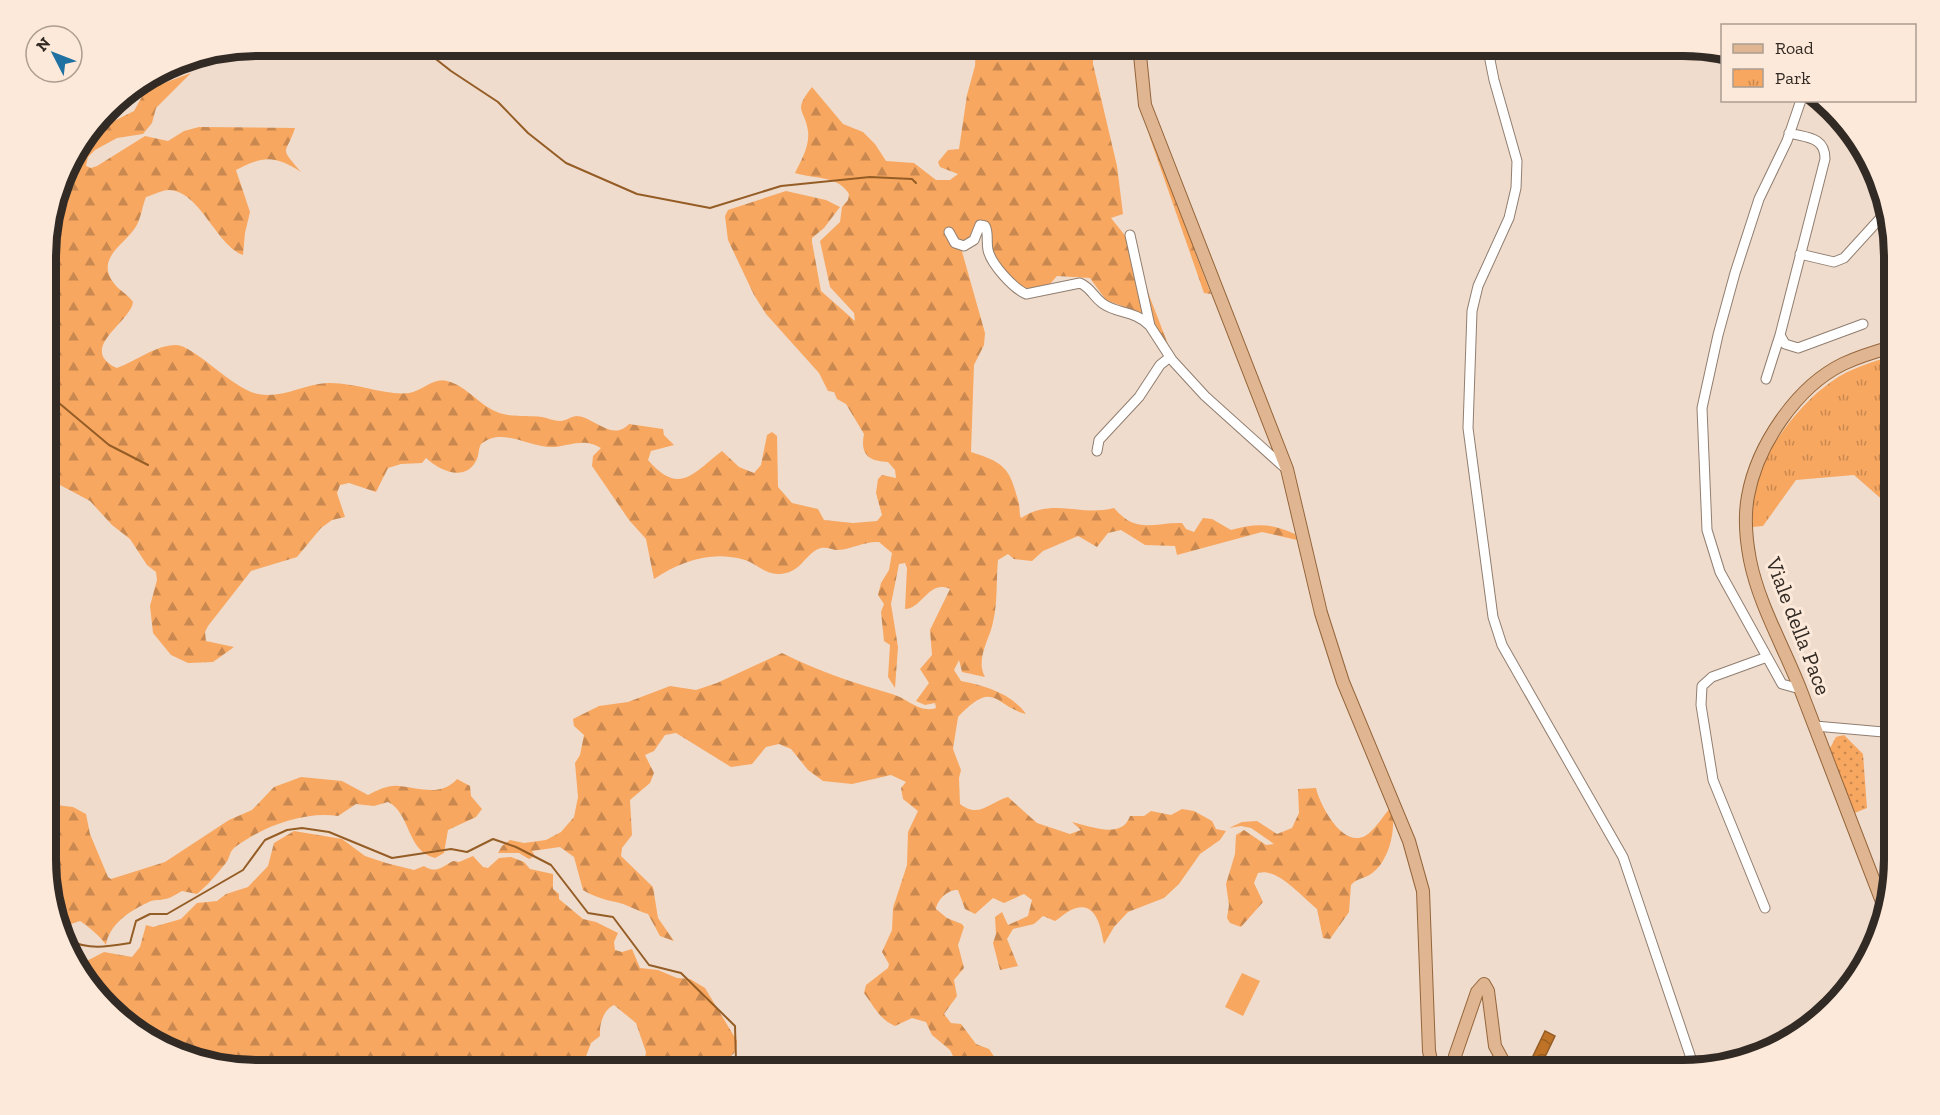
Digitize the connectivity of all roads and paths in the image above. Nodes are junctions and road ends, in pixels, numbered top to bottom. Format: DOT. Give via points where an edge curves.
graph roads {
  1 [pos="1140,56"];
  2 [pos="1490,56"];
  3 [pos="1800,102"];
  4 [pos="1789,133"];
  5 [pos="1881,217"];
  6 [pos="949,232"];
  7 [pos="1130,235"];
  8 [pos="1800,254"];
  9 [pos="1863,324"];
  10 [pos="1150,326"];
  11 [pos="1780,335"];
  12 [pos="1884,350"];
  13 [pos="1170,357"];
  14 [pos="1766,379"];
  15 [pos="1097,451"];
  16 [pos="1287,469"];
  17 [pos="1767,657"];
  18 [pos="1800,688"];
  19 [pos="1815,726"];
  20 [pos="1884,732"];
  21 [pos="1881,899"];
  22 [pos="1765,908"];
  23 [pos="1431,1059"];
  24 [pos="1455,1059"];
  25 [pos="1502,1059"];
  26 [pos="1691,1059"];
  1 -- 16 [label="main road" via="1145,105"];
  2 -- 26 [label="street" via="1517,161 1509,218 1478,286 1472,310 1468,428 1493,617 1502,645 1623,857"];
  3 -- 4 [label="street"];
  4 -- 8 [label="street" via="1819,141 1825,147"];
  4 -- 17 [label="street" via="1760,199 1735,273 1702,408 1707,530 1720,572"];
  5 -- 8 [label="street" via="1844,258 1834,262"];
  6 -- 10 [label="street" via="958,245 964,246 974,240 980,225 985,226 994,263 1026,294 1080,283 1093,291 1102,304 1133,313"];
  7 -- 10 [label="street"];
  8 -- 11 [label="street"];
  9 -- 11 [label="street" via="1798,348 1785,344"];
  10 -- 13 [label="street"];
  11 -- 14 [label="street"];
  12 -- 18 [label="main road, Viale della Pace" via="1842,365 1814,385 1790,410 1768,442 1747,498 1745,526 1750,560"];
  13 -- 15 [label="street" via="1099,440"];
  13 -- 16 [label="street" via="1205,396"];
  16 -- 23 [label="main road" via="1321,613 1342,682 1409,841 1423,891"];
  17 -- 18 [label="street" via="1782,684"];
  17 -- 22 [label="street" via="1712,676 1702,686 1701,705 1713,780"];
  18 -- 19 [label="main road, Viale della Pace"];
  19 -- 20 [label="street"];
  19 -- 21 [label="main road, Viale della Pace"];
  24 -- 25 [label="main road" via="1477,992 1484,984 1495,1046"];
}
